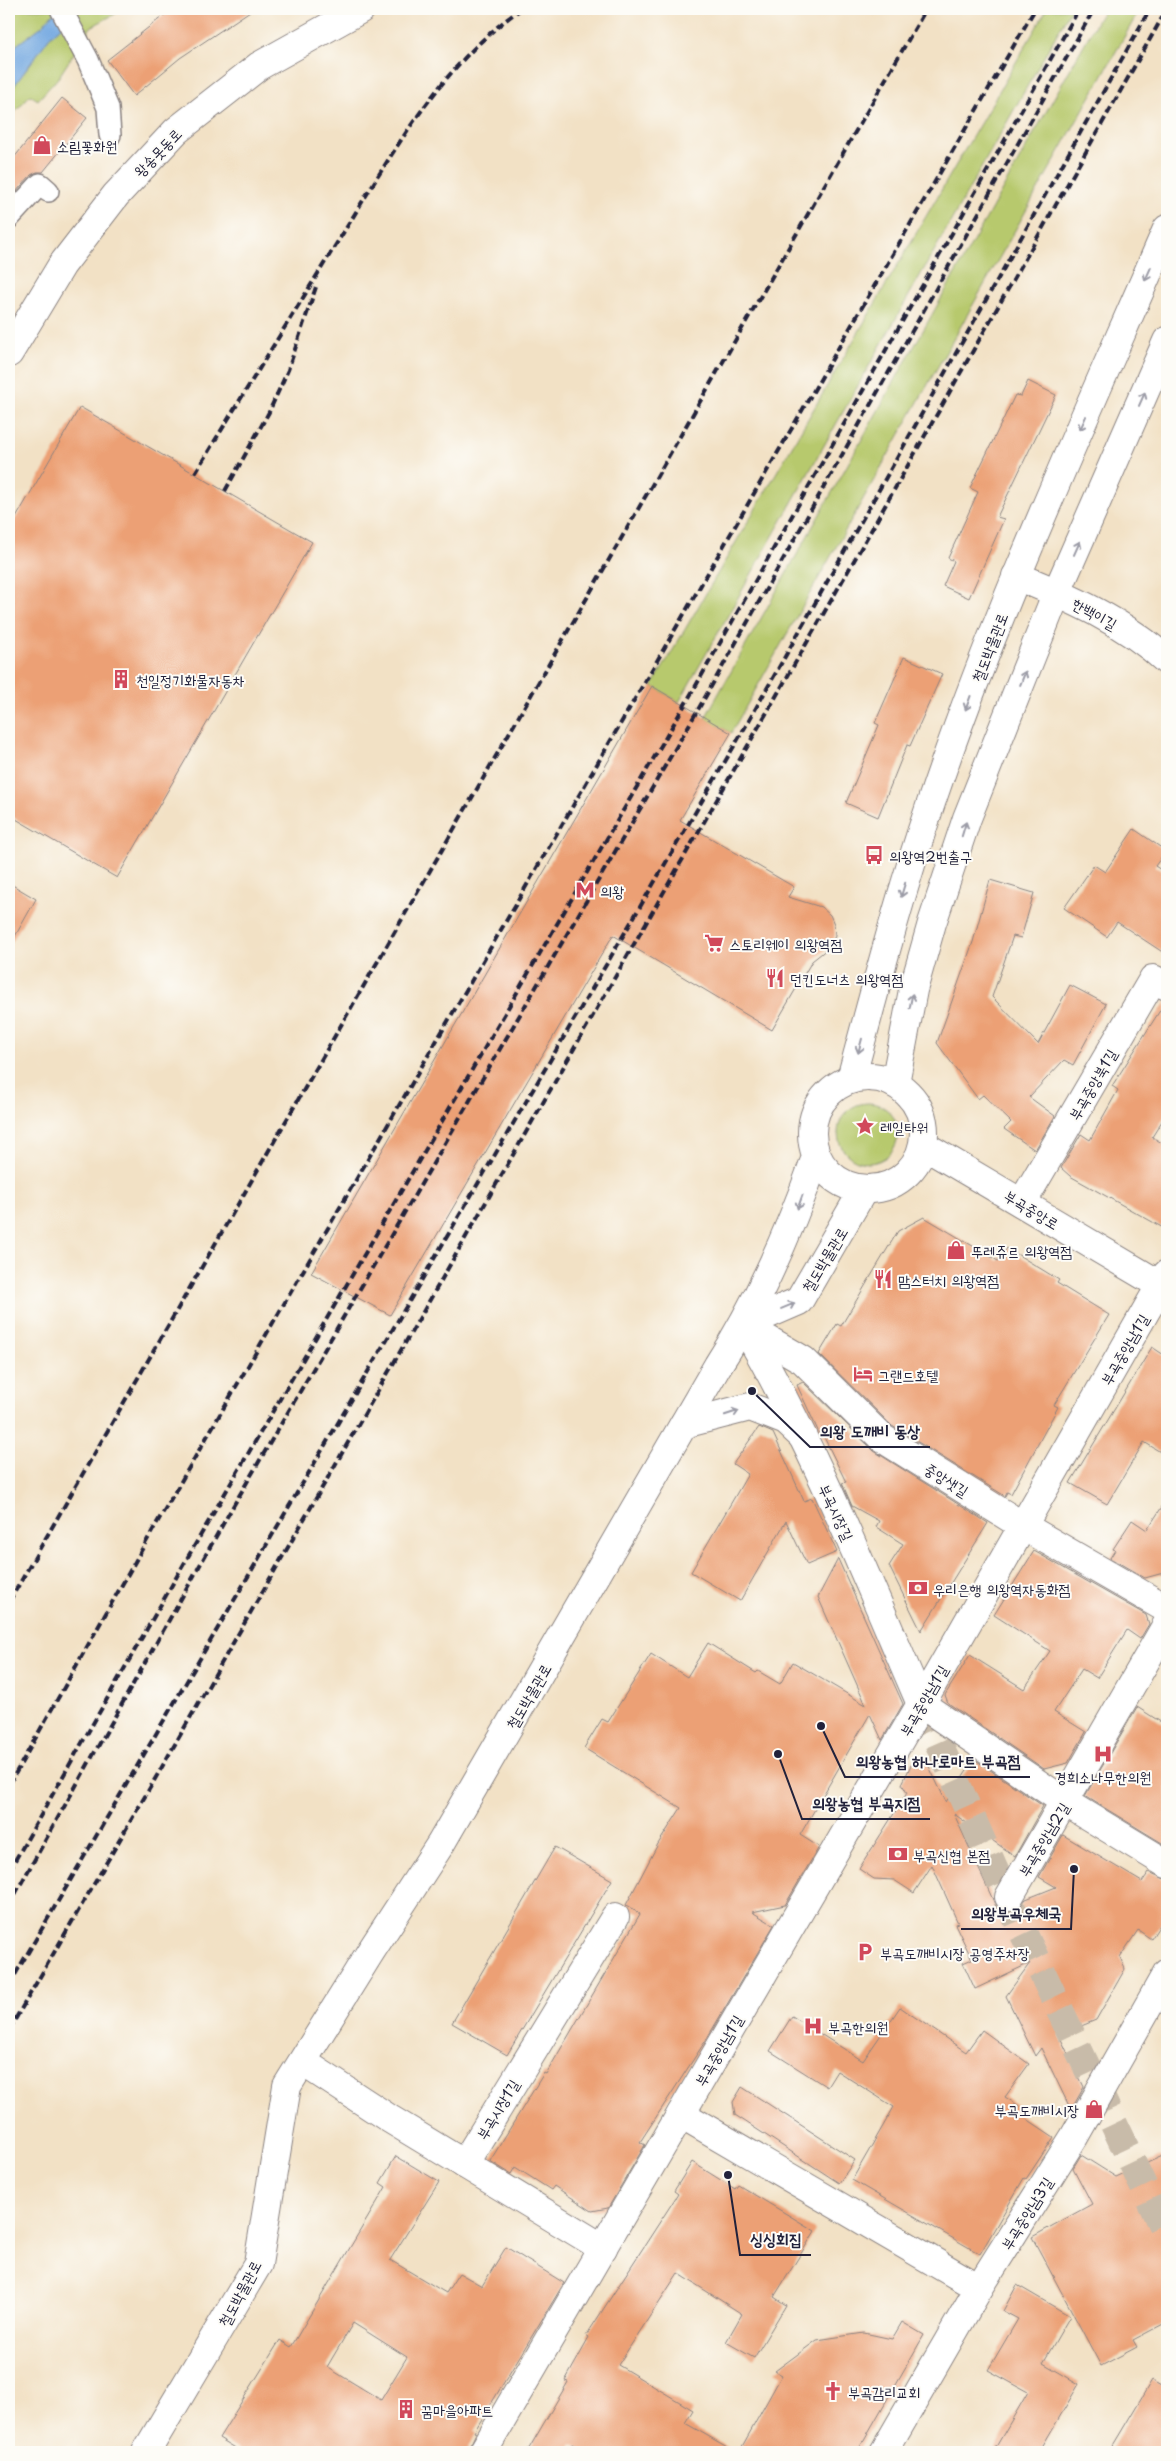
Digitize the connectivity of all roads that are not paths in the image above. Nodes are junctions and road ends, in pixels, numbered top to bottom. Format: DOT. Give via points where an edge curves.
graph roads {
  1 [pos="61,9"];
  2 [pos="360,9"];
  3 [pos="110,135"];
  4 [pos="48,191"];
  5 [pos="9,218"];
  6 [pos="1167,229"];
  7 [pos="1167,342"];
  8 [pos="9,353"];
  9 [pos="1016,576"];
  10 [pos="1058,592"];
  11 [pos="1167,661"];
  12 [pos="1167,986"];
  13 [pos="851,1079"];
  14 [pos="895,1083"];
  15 [pos="923,1145"];
  16 [pos="816,1156"];
  17 [pos="864,1190"];
  18 [pos="1022,1203"];
  19 [pos="1165,1283"];
  20 [pos="744,1325"];
  21 [pos="684,1424"];
  22 [pos="802,1436"];
  23 [pos="1023,1526"];
  24 [pos="1167,1609"];
  25 [pos="1167,1624"];
  26 [pos="921,1704"];
  27 [pos="1065,1802"];
  28 [pos="1167,1864"];
  29 [pos="1009,1897"];
  30 [pos="615,1917"];
  31 [pos="1167,1973"];
  32 [pos="303,2062"];
  33 [pos="681,2114"];
  34 [pos="464,2164"];
  35 [pos="603,2248"];
  36 [pos="979,2288"];
  37 [pos="146,2452"];
  38 [pos="483,2452"];
  39 [pos="884,2452"];
  1 -- 3 [label="street" via="88,60 108,108"];
  2 -- 8 [label="street, 왕송못동로" via="260,66 176,131 116,195 62,266"];
  4 -- 5 [label="street" via="40,184"];
  6 -- 9 [label="street, 철도박물관로, one-way"];
  10 -- 7 [label="street, one-way"];
  9 -- 10 [label="street, 한백이길"];
  9 -- 13 [label="street, 철도박물관로, one-way" via="931,802 894,920"];
  10 -- 11 [label="street, 한백이길" via="1146,642"];
  14 -- 10 [label="street, one-way" via="913,990 932,923 967,818"];
  12 -- 18 [label="street, 부곡중앙북1길" via="1154,979"];
  13 -- 14 [label="street" via="879,1078"];
  13 -- 16 [label="street" via="824,1096 816,1110 812,1125"];
  14 -- 15 [label="street" via="906,1092 922,1116"];
  15 -- 17 [label="street" via="916,1163 902,1178 884,1187"];
  15 -- 18 [label="street, 부곡중앙로"];
  16 -- 17 [label="street" via="828,1173 845,1184"];
  16 -- 20 [label="street, 철도박물관로, one-way" via="791,1226"];
  20 -- 17 [label="street, 철도박물관로, one-way" via="799,1301"];
  18 -- 19 [label="street, 부곡중앙로"];
  19 -- 23 [label="street, 부곡중앙남1길"];
  20 -- 21 [label="street, 철도박물관로"];
  20 -- 22 [label="street, 부곡시장길" via="778,1384"];
  20 -- 23 [label="street, 중앙샛길" via="803,1360 882,1438"];
  21 -- 22 [label="street, one-way" via="750,1407 786,1420"];
  21 -- 32 [label="street, 철도박물관로" via="440,1846"];
  22 -- 26 [label="street, 부곡시장길"];
  23 -- 24 [label="street, 중앙샛길"];
  23 -- 26 [label="street, 부곡중앙남1길"];
  25 -- 27 [label="street, 부곡중앙남2길"];
  26 -- 27 [label="street"];
  26 -- 33 [label="street, 부곡중앙남1길"];
  27 -- 28 [label="street"];
  27 -- 29 [label="street, 부곡중앙남2길"];
  30 -- 34 [label="street, 부곡시장1길"];
  31 -- 36 [label="street, 부곡중앙남3길" via="1074,2137"];
  32 -- 34 [label="street"];
  32 -- 37 [label="street, 철도박물관로" via="287,2086 258,2264"];
  33 -- 35 [label="street, 부곡중앙남1길"];
  33 -- 36 [label="street"];
  34 -- 35 [label="street"];
  35 -- 38 [label="street, 부곡중앙남1길"];
  36 -- 39 [label="street, 부곡중앙남3길"];
}
